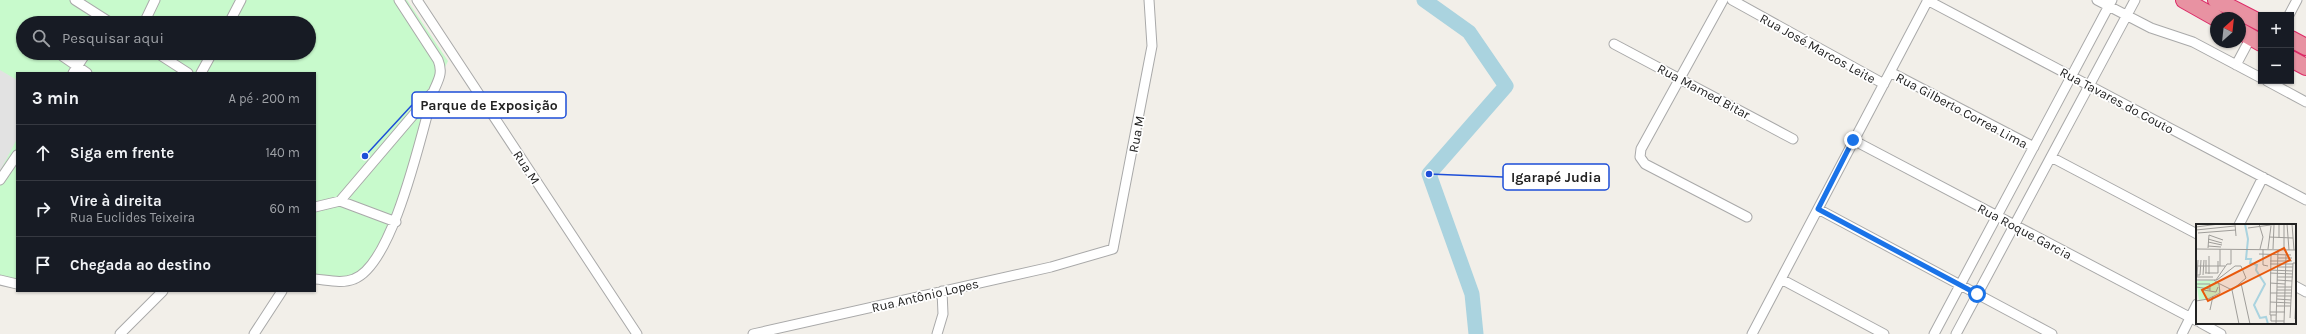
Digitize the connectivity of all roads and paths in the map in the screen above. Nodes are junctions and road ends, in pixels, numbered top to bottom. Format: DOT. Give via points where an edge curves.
graph roads {
  1 [pos="75,0"];
  2 [pos="156,0"];
  3 [pos="241,0"];
  4 [pos="399,0"];
  5 [pos="417,0"];
  6 [pos="1149,0"];
  7 [pos="1723,0"];
  8 [pos="1732,0"];
  9 [pos="1928,0"];
  10 [pos="2097,0"];
  11 [pos="2135,0"];
  12 [pos="2184,0"];
  13 [pos="2216,0"];
  14 [pos="2298,0"];
  15 [pos="2110,3"];
  16 [pos="2201,5"];
  17 [pos="2291,12"];
  18 [pos="2210,13"];
  19 [pos="99,16"];
  20 [pos="148,16"];
  21 [pos="233,16"];
  22 [pos="2126,16"];
  23 [pos="2258,22"];
  24 [pos="2251,37"];
  25 [pos="2294,41"];
  26 [pos="1614,44"];
  27 [pos="2306,47"];
  28 [pos="65,60"];
  29 [pos="81,60"];
  30 [pos="168,60"];
  31 [pos="208,60"];
  32 [pos="2236,65"];
  33 [pos="75,70"];
  34 [pos="186,72"];
  35 [pos="202,72"];
  36 [pos="1890,72"];
  37 [pos="2072,76"];
  38 [pos="2258,76"];
  39 [pos="1680,78"];
  40 [pos="1884,84"];
  41 [pos="2273,84"];
  42 [pos="2089,86"];
  43 [pos="434,90"];
  44 [pos="2306,102"];
  45 [pos="1793,139"];
  46 [pos="1853,140"];
  47 [pos="2034,147"];
  48 [pos="16,156"];
  49 [pos="2051,157"];
  50 [pos="2263,177"];
  51 [pos="0,180"];
  52 [pos="2306,200"];
  53 [pos="340,201"];
  54 [pos="316,207"];
  55 [pos="1818,209"];
  56 [pos="1997,216"];
  57 [pos="1747,217"];
  58 [pos="396,222"];
  59 [pos="2240,224"];
  60 [pos="2014,225"];
  61 [pos="2196,233"];
  62 [pos="1096,255"];
  63 [pos="316,279"];
  64 [pos="1781,279"];
  65 [pos="0,280"];
  66 [pos="16,284"];
  67 [pos="1960,285"];
  68 [pos="2296,287"];
  69 [pos="942,291"];
  70 [pos="162,292"];
  71 [pos="281,292"];
  72 [pos="2306,292"];
  73 [pos="1977,294"];
  74 [pos="2196,308"];
  75 [pos="2193,319"];
  76 [pos="2202,324"];
  77 [pos="120,334"];
  78 [pos="254,334"];
  79 [pos="637,334"];
  80 [pos="753,334"];
  81 [pos="937,334"];
  82 [pos="1752,334"];
  83 [pos="1884,334"];
  84 [pos="1934,334"];
  85 [pos="1956,334"];
  86 [pos="2052,334"];
  87 [pos="2182,334"];
  88 [pos="2221,334"];
  1 -- 19 [label="street"];
  2 -- 20 [label="street"];
  3 -- 21 [label="street"];
  4 -- 43 [label="street" via="438,60 441,68 440,77"];
  5 -- 79 [label="street, Rua M"];
  6 -- 62 [label="street, Rua M" via="1152,46 1117,232 1113,249"];
  7 -- 39 [label="street"];
  8 -- 40 [label="street, Rua José Marcos Leite"];
  9 -- 36 [label="street"];
  9 -- 37 [label="street, Rua Tavares do Couto"];
  10 -- 15 [label="street"];
  11 -- 22 [label="street"];
  12 -- 16 [label="highway"];
  13 -- 23 [label="highway"];
  14 -- 17 [label="street"];
  15 -- 22 [label="street"];
  15 -- 37 [label="street"];
  16 -- 18 [label="highway"];
  22 -- 32 [label="street" via="2151,28 2193,42"];
  22 -- 42 [label="street"];
  24 -- 32 [label="street"];
  25 -- 27 [label="highway"];
  26 -- 39 [label="street, Rua Mamed Bitar"];
  28 -- 33 [label="street"];
  29 -- 33 [label="street"];
  30 -- 34 [label="street"];
  31 -- 35 [label="street"];
  32 -- 38 [label="street"];
  36 -- 40 [label="street"];
  36 -- 47 [label="street, Rua Gilberto Correa Lima"];
  37 -- 42 [label="street, Rua Tavares do Couto"];
  37 -- 47 [label="street"];
  39 -- 45 [label="street, Rua Mamed Bitar"];
  39 -- 57 [label="street" via="1639,153 1642,162"];
  40 -- 46 [label="street"];
  41 -- 44 [label="street"];
  42 -- 49 [label="street"];
  42 -- 50 [label="street, Rua Tavares do Couto"];
  43 -- 53 [label="street"];
  43 -- 58 [label="street"];
  46 -- 55 [label="street"];
  46 -- 56 [label="street, Rua Roque Garcia"];
  47 -- 56 [label="street"];
  48 -- 51 [label="street"];
  49 -- 60 [label="street"];
  49 -- 61 [label="street"];
  50 -- 52 [label="street, Rua Tavares do Couto"];
  50 -- 59 [label="street"];
  53 -- 54 [label="street"];
  53 -- 58 [label="street"];
  55 -- 64 [label="street"];
  55 -- 67 [label="street"];
  56 -- 60 [label="street, Rua Roque Garcia"];
  56 -- 67 [label="street"];
  58 -- 63 [label="street" via="378,256 364,274 345,281"];
  60 -- 73 [label="street"];
  60 -- 75 [label="street, Rua Roque Garcia"];
  62 -- 69 [label="street, Rua Antônio Lopes"];
  64 -- 82 [label="street"];
  64 -- 83 [label="street"];
  65 -- 66 [label="street"];
  67 -- 73 [label="street"];
  67 -- 84 [label="street"];
  68 -- 72 [label="street"];
  69 -- 80 [label="street, Rua Antônio Lopes"];
  69 -- 81 [label="street" via="942,314"];
  70 -- 77 [label="street"];
  71 -- 78 [label="street"];
  73 -- 85 [label="street"];
  73 -- 86 [label="street"];
  74 -- 75 [label="street"];
  75 -- 87 [label="street"];
  76 -- 88 [label="street"];
}
